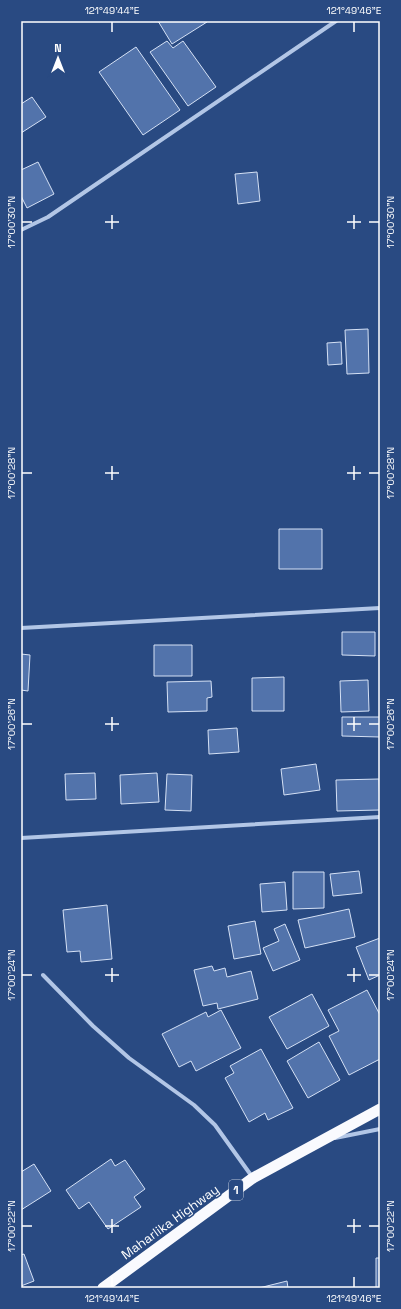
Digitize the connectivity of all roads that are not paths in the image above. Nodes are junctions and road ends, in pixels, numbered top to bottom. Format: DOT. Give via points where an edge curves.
graph roads {
  1 [pos="336,21"];
  2 [pos="21,230"];
  3 [pos="380,608"];
  4 [pos="21,628"];
  5 [pos="380,817"];
  6 [pos="21,838"];
  7 [pos="43,975"];
  8 [pos="380,1109"];
  9 [pos="380,1129"];
  10 [pos="323,1141"];
  11 [pos="253,1178"];
  12 [pos="103,1288"];
  1 -- 2 [label="street" via="48,217"];
  3 -- 4 [label="street"];
  5 -- 6 [label="street"];
  7 -- 11 [label="street" via="129,1058 194,1105 215,1125"];
  8 -- 10 [label="highway, Maharlika Highway / 1"];
  9 -- 10 [label="street"];
  10 -- 11 [label="highway, Maharlika Highway / 1"];
  11 -- 12 [label="highway, Maharlika Highway / 1"];
}
